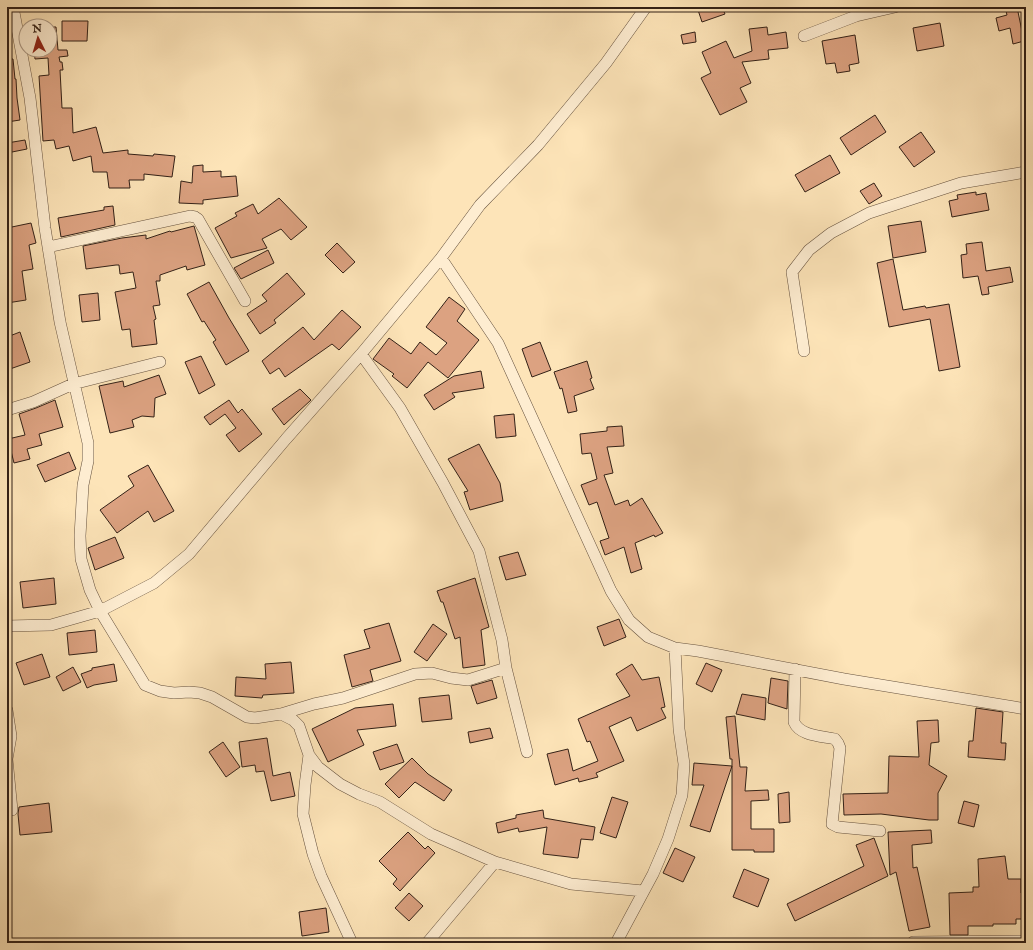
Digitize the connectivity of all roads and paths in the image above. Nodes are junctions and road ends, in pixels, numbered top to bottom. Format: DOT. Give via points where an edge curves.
graph roads {
  1 [pos="12,7"];
  2 [pos="646,7"];
  3 [pos="895,7"];
  4 [pos="804,36"];
  5 [pos="1026,172"];
  6 [pos="48,247"];
  7 [pos="441,258"];
  8 [pos="245,301"];
  9 [pos="804,351"];
  10 [pos="361,354"];
  11 [pos="160,362"];
  12 [pos="74,384"];
  13 [pos="7,410"];
  14 [pos="100,611"];
  15 [pos="7,626"];
  16 [pos="675,648"];
  17 [pos="506,668"];
  18 [pos="795,669"];
  19 [pos="1026,709"];
  20 [pos="7,710"];
  21 [pos="281,714"];
  22 [pos="527,752"];
  23 [pos="309,755"];
  24 [pos="12,810"];
  25 [pos="880,831"];
  26 [pos="495,862"];
  27 [pos="643,891"];
  28 [pos="1026,941"];
  29 [pos="912,942"];
  30 [pos="352,943"];
  31 [pos="427,943"];
  32 [pos="616,943"];
  1 -- 6 [label="street" via="30,98"];
  2 -- 7 [label="street" via="601,68 538,145 480,205"];
  3 -- 4 [label="street" via="856,16"];
  5 -- 9 [label="street" via="961,183 869,213 831,233 809,250 792,272"];
  6 -- 8 [label="street" via="195,216"];
  6 -- 12 [label="street" via="60,322"];
  7 -- 10 [label="street"];
  7 -- 16 [label="street" via="498,343 611,591 629,620 648,637"];
  10 -- 14 [label="street" via="188,554 154,583"];
  10 -- 17 [label="street" via="400,408 444,483 479,551 502,640"];
  11 -- 12 [label="street"];
  12 -- 13 [label="street" via="34,402"];
  12 -- 14 [label="street" via="88,443 88,461 83,485 81,559 90,590"];
  14 -- 15 [label="street" via="51,625"];
  14 -- 21 [label="street" via="145,685 160,691 200,693 247,717"];
  16 -- 18 [label="street"];
  16 -- 27 [label="street" via="679,729 684,764 682,795 668,839"];
  17 -- 21 [label="street" via="468,680 432,673 416,674 343,698"];
  17 -- 22 [label="street"];
  18 -- 19 [label="street"];
  18 -- 25 [label="street" via="796,727 802,732 834,739 840,748 832,824"];
  20 -- 24 [label="street" via="11,736 8,759"];
  21 -- 23 [label="street" via="299,726"];
  23 -- 26 [label="street" via="318,767 340,784 380,802 431,834"];
  23 -- 30 [label="street" via="303,814 312,854"];
  26 -- 27 [label="street" via="571,884"];
  26 -- 31 [label="street"];
  27 -- 32 [label="street"];
  28 -- 29 [label="street"];
}
